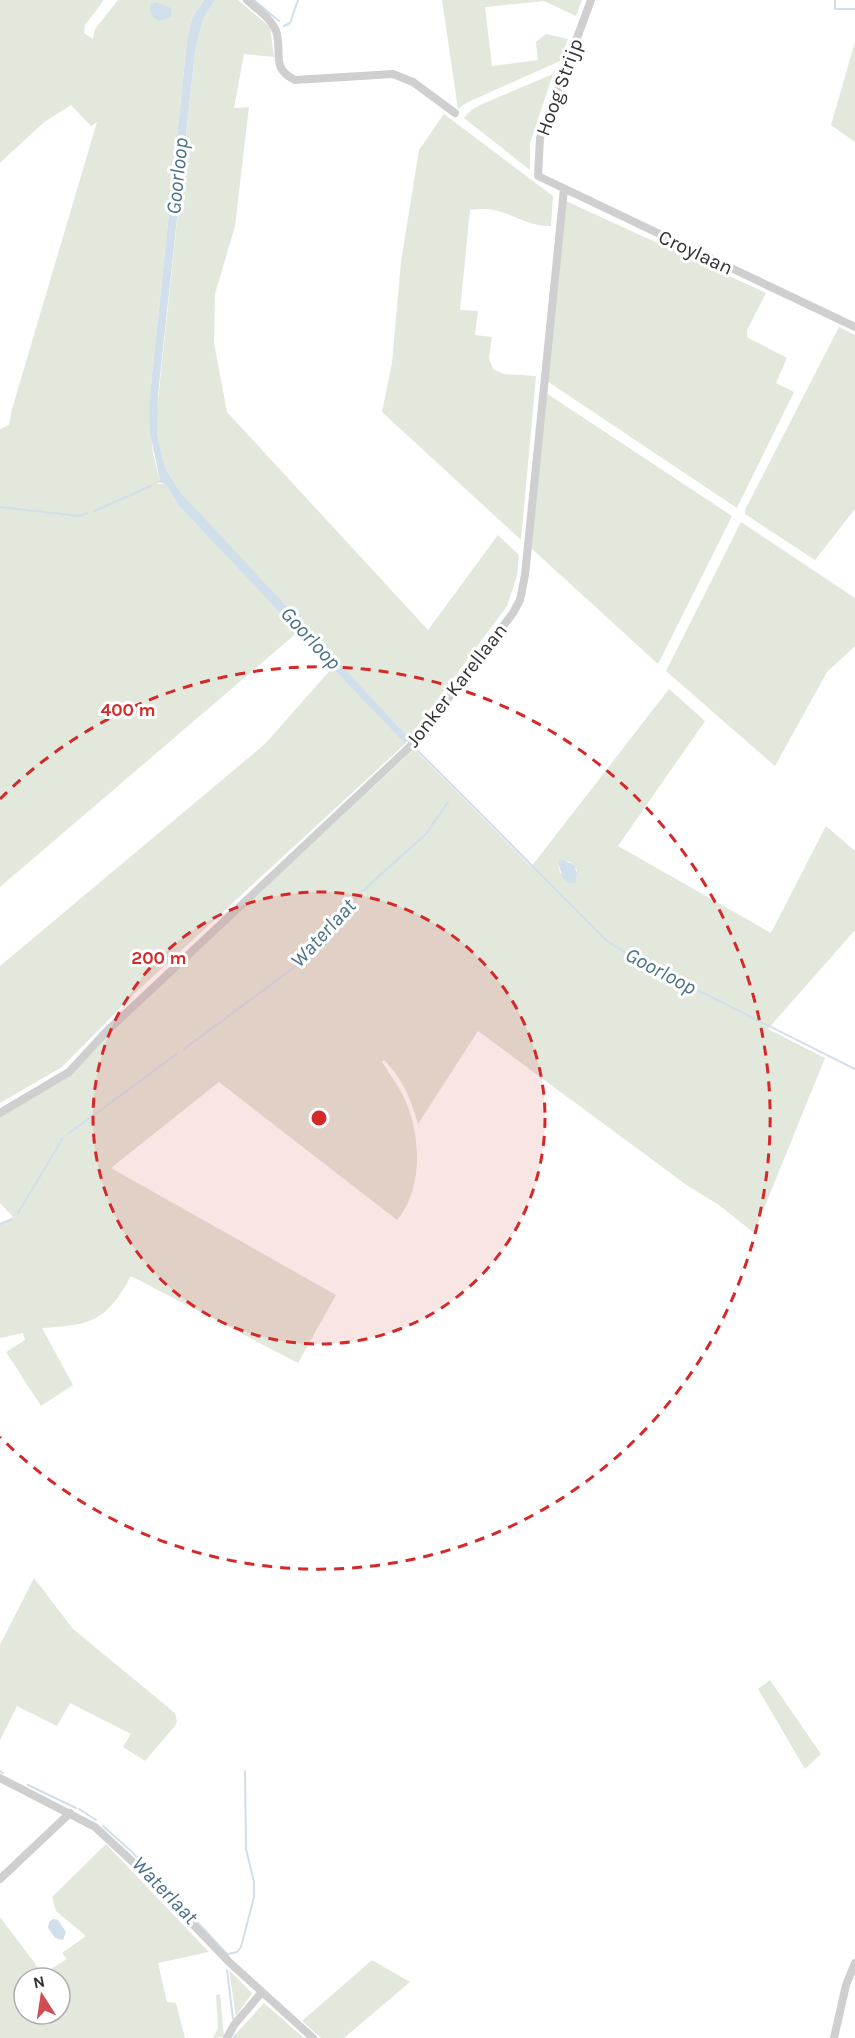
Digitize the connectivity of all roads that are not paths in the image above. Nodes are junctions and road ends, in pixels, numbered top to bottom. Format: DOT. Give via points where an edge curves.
graph roads {
  1 [pos="247,0"];
  2 [pos="591,0"];
  3 [pos="455,113"];
  4 [pos="538,176"];
  5 [pos="564,189"];
  6 [pos="855,327"];
  7 [pos="0,1113"];
  8 [pos="0,1778"];
  9 [pos="70,1813"];
  10 [pos="0,1879"];
  11 [pos="855,1963"];
  12 [pos="262,1992"];
  13 [pos="227,2038"];
  14 [pos="313,2038"];
  15 [pos="834,2038"];
  1 -- 3 [label="street" via="273,25 279,65 284,74 295,80 393,74 413,82"];
  2 -- 4 [label="street, Hoog Strijp" via="540,138"];
  4 -- 5 [label="street, Croylaan"];
  5 -- 6 [label="street, Croylaan"];
  5 -- 7 [label="street, Jonker Karellaan" via="525,575 513,614 416,741 114,1024 69,1072"];
  8 -- 9 [label="street"];
  9 -- 10 [label="street"];
  9 -- 12 [label="street" via="95,1827 135,1863"];
  11 -- 15 [label="street"];
  12 -- 13 [label="street"];
  12 -- 14 [label="street"];
}
